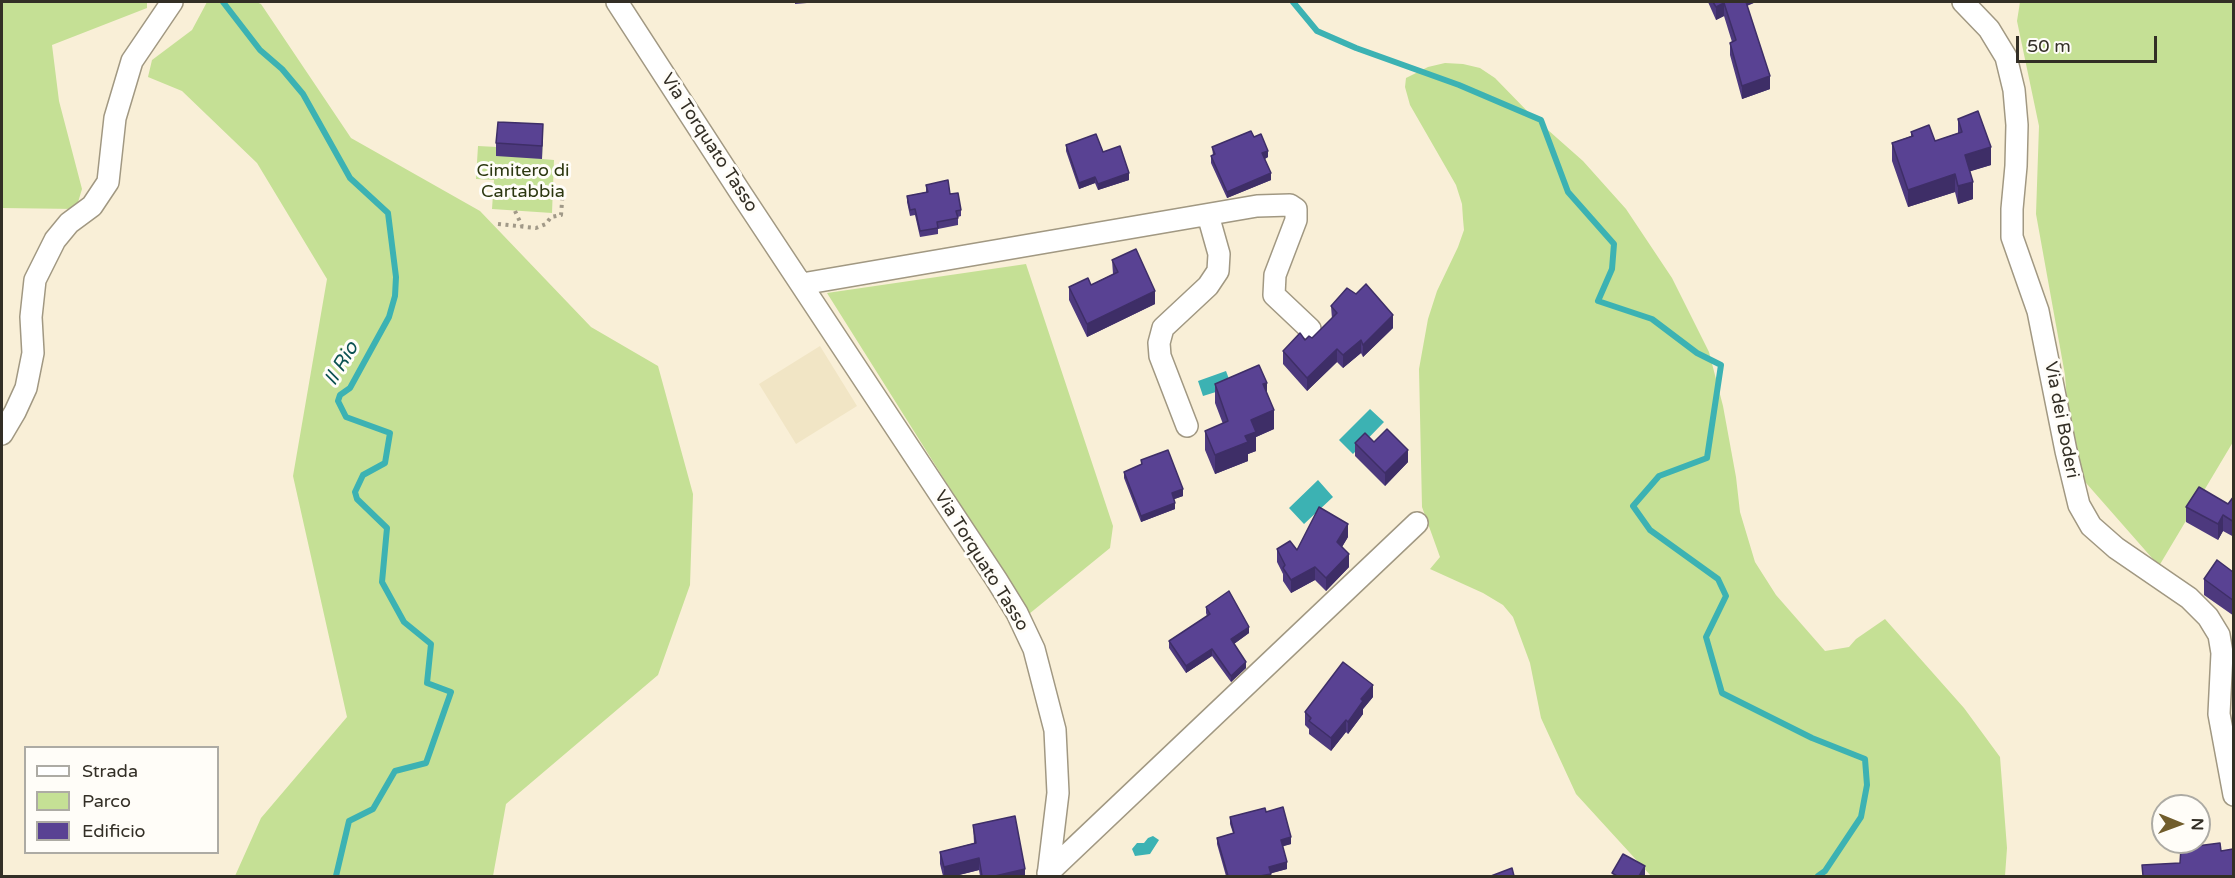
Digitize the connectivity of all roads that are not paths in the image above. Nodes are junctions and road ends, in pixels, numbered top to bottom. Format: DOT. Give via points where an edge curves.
graph roads {
  1 [pos="172,2"];
  2 [pos="617,2"];
  3 [pos="1963,2"];
  4 [pos="1208,215"];
  5 [pos="802,284"];
  6 [pos="1310,329"];
  7 [pos="1187,426"];
  8 [pos="2,434"];
  9 [pos="1417,523"];
  10 [pos="2234,795"];
  11 [pos="1048,875"];
  1 -- 8 [label="street" via="132,61 115,118 108,182 92,206 69,223 55,240 35,280 33,353 26,388"];
  2 -- 5 [label="street, Via Torquato Tasso"];
  3 -- 10 [label="street, Via dei Boderi" via="1989,29 2006,57 2014,90 2017,125 2012,237 2038,311 2079,504 2091,526 2189,598 2219,635 2220,714"];
  4 -- 5 [label="street"];
  4 -- 6 [label="street" via="1257,206 1290,205 1296,209 1296,220 1275,275 1274,295"];
  4 -- 7 [label="street" via="1219,254 1218,271 1208,286 1163,328 1159,343 1160,356"];
  5 -- 11 [label="street, Via Torquato Tasso" via="996,579 1034,649 1055,730 1058,793"];
  9 -- 11 [label="street, Via Torquato Tasso"];
}
